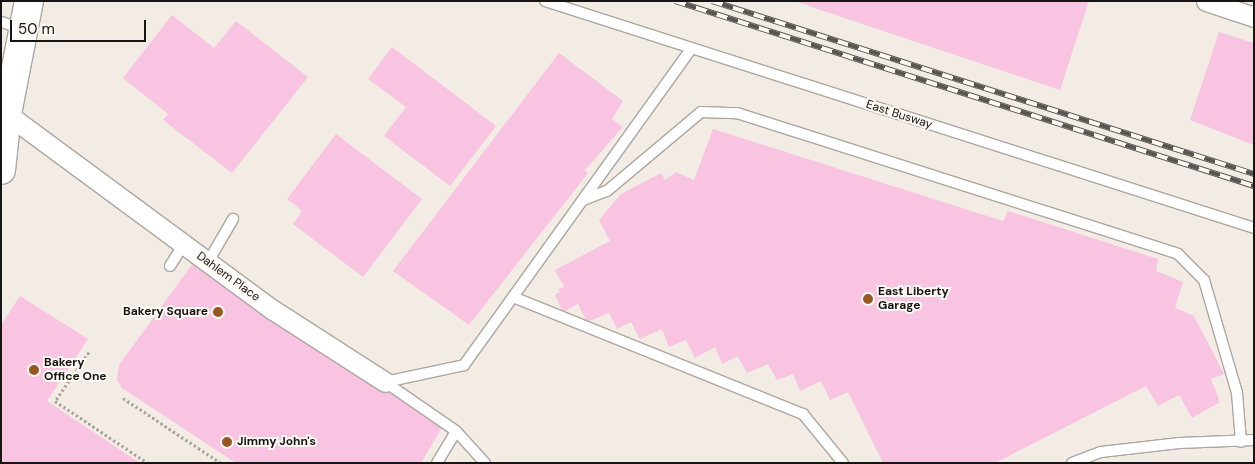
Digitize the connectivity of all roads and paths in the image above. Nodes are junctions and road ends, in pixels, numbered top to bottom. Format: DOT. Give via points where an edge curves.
graph roads {
  1 [pos="30,1"];
  2 [pos="545,1"];
  3 [pos="1206,1"];
  4 [pos="1243,10"];
  5 [pos="12,26"];
  6 [pos="692,49"];
  7 [pos="7,114"];
  8 [pos="1,170"];
  9 [pos="583,200"];
  10 [pos="233,219"];
  11 [pos="1254,228"];
  12 [pos="184,244"];
  13 [pos="208,262"];
  14 [pos="170,266"];
  15 [pos="513,297"];
  16 [pos="90,352"];
  17 [pos="386,382"];
  18 [pos="123,398"];
  19 [pos="456,431"];
  20 [pos="1254,440"];
  21 [pos="1242,442"];
  22 [pos="148,463"];
  23 [pos="221,463"];
  24 [pos="437,463"];
  25 [pos="485,463"];
  26 [pos="843,463"];
  27 [pos="1072,463"];
  1 -- 5 [label="main road"];
  2 -- 6 [label="lane, East Busway"];
  3 -- 4 [label="street"];
  5 -- 7 [label="main road"];
  6 -- 9 [label="lane"];
  6 -- 11 [label="lane, East Busway"];
  7 -- 8 [label="main road"];
  7 -- 12 [label="street, Dahlem Place"];
  9 -- 15 [label="lane"];
  9 -- 21 [label="lane" via="607,191 701,112 737,113 1178,254 1204,280 1238,393"];
  10 -- 13 [label="lane"];
  12 -- 13 [label="street, Dahlem Place"];
  12 -- 14 [label="lane"];
  13 -- 17 [label="street, Dahlem Place" via="273,310"];
  15 -- 17 [label="lane" via="464,365"];
  15 -- 26 [label="lane" via="803,414"];
  16 -- 22 [label="path" via="55,402"];
  17 -- 19 [label="lane, Dahlem Place"];
  18 -- 23 [label="path"];
  19 -- 24 [label="lane"];
  19 -- 25 [label="lane, Dahlem Place"];
  20 -- 21 [label="lane"];
  21 -- 27 [label="lane" via="1179,443 1100,452"];
}
